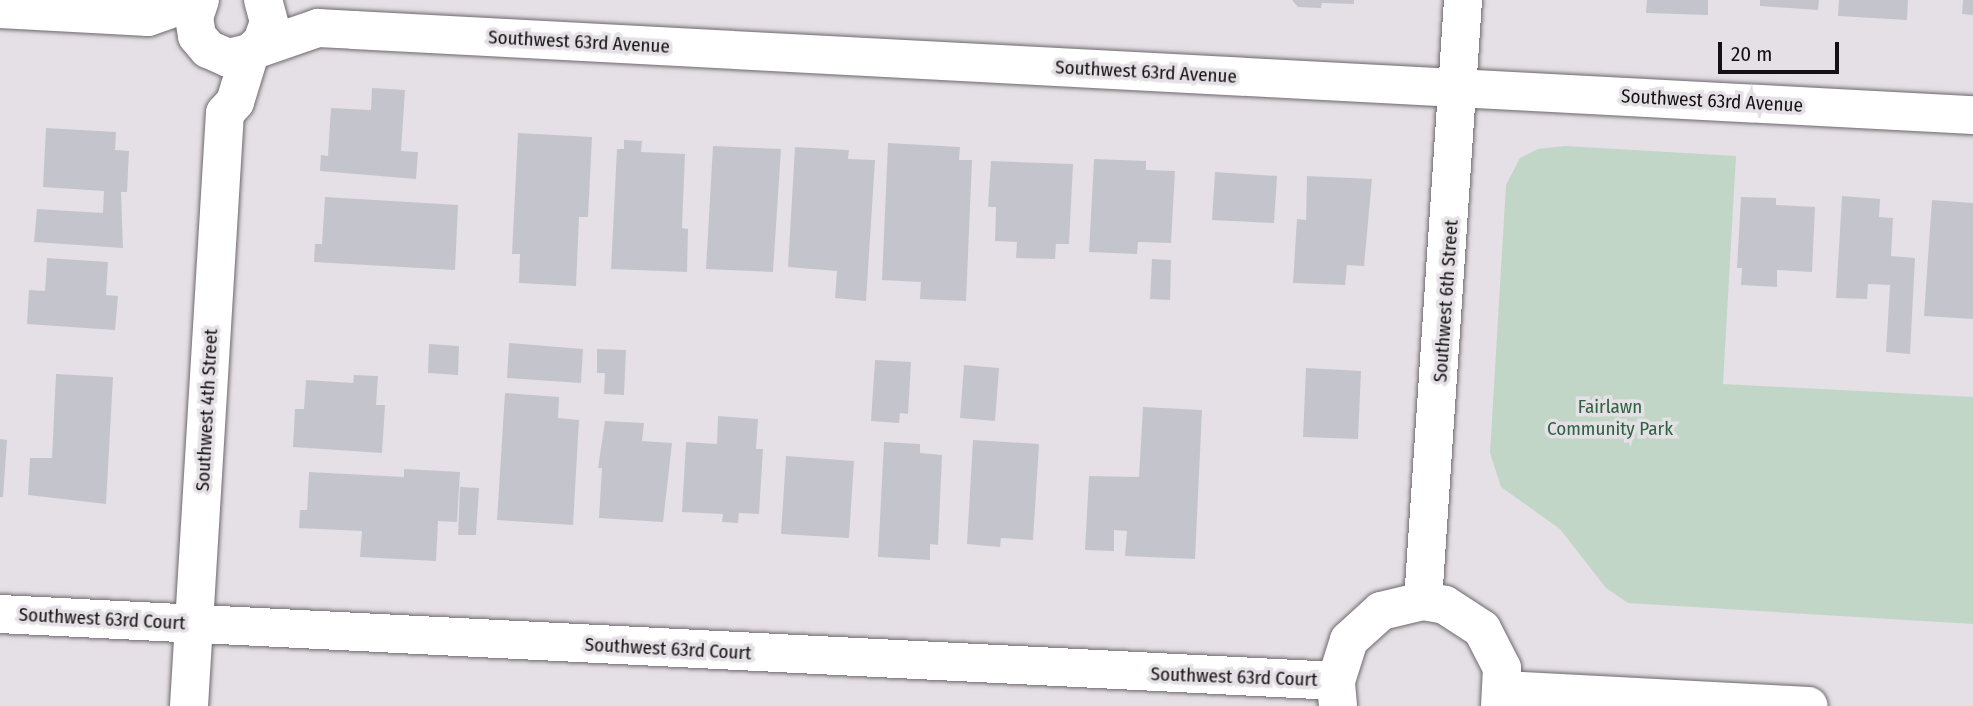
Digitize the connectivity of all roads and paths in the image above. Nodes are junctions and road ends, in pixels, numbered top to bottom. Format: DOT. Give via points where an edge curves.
graph roads {
  1 [pos="198,0"];
  2 [pos="1463,0"];
  3 [pos="263,1"];
  4 [pos="0,9"];
  5 [pos="148,17"];
  6 [pos="318,29"];
  7 [pos="205,47"];
  8 [pos="252,52"];
  9 [pos="1457,88"];
  10 [pos="225,113"];
  11 [pos="1973,115"];
  12 [pos="1423,601"];
  13 [pos="0,614"];
  14 [pos="194,624"];
  15 [pos="1337,694"];
  16 [pos="1502,698"];
  17 [pos="189,706"];
  18 [pos="1809,706"];
  1 -- 5 [label="street"];
  1 -- 7 [label="street, Southwest 4th Street" via="195,27"];
  2 -- 9 [label="street, Southwest 6th Street"];
  3 -- 6 [label="street, Southwest 63rd Avenue"];
  3 -- 8 [label="street, Southwest 4th Street" via="269,22"];
  4 -- 5 [label="street"];
  5 -- 7 [label="street" via="156,26"];
  6 -- 8 [label="street, Southwest 63rd Avenue"];
  6 -- 9 [label="street, Southwest 63rd Avenue"];
  7 -- 8 [label="street" via="228,58"];
  7 -- 10 [label="street, Southwest 4th Street" via="213,101"];
  8 -- 10 [label="street, Southwest 4th Street" via="235,102"];
  9 -- 11 [label="street, Southwest 63rd Avenue"];
  9 -- 12 [label="street, Southwest 6th Street"];
  10 -- 14 [label="street, Southwest 4th Street"];
  12 -- 15 [label="street" via="1402,603 1363,623 1349,640"];
  12 -- 16 [label="street" via="1445,605 1482,629 1502,668"];
  13 -- 14 [label="street, Southwest 63rd Court"];
  14 -- 15 [label="street, Southwest 63rd Court"];
  14 -- 17 [label="street, Southwest 4th Street"];
  16 -- 18 [label="street"];
}
